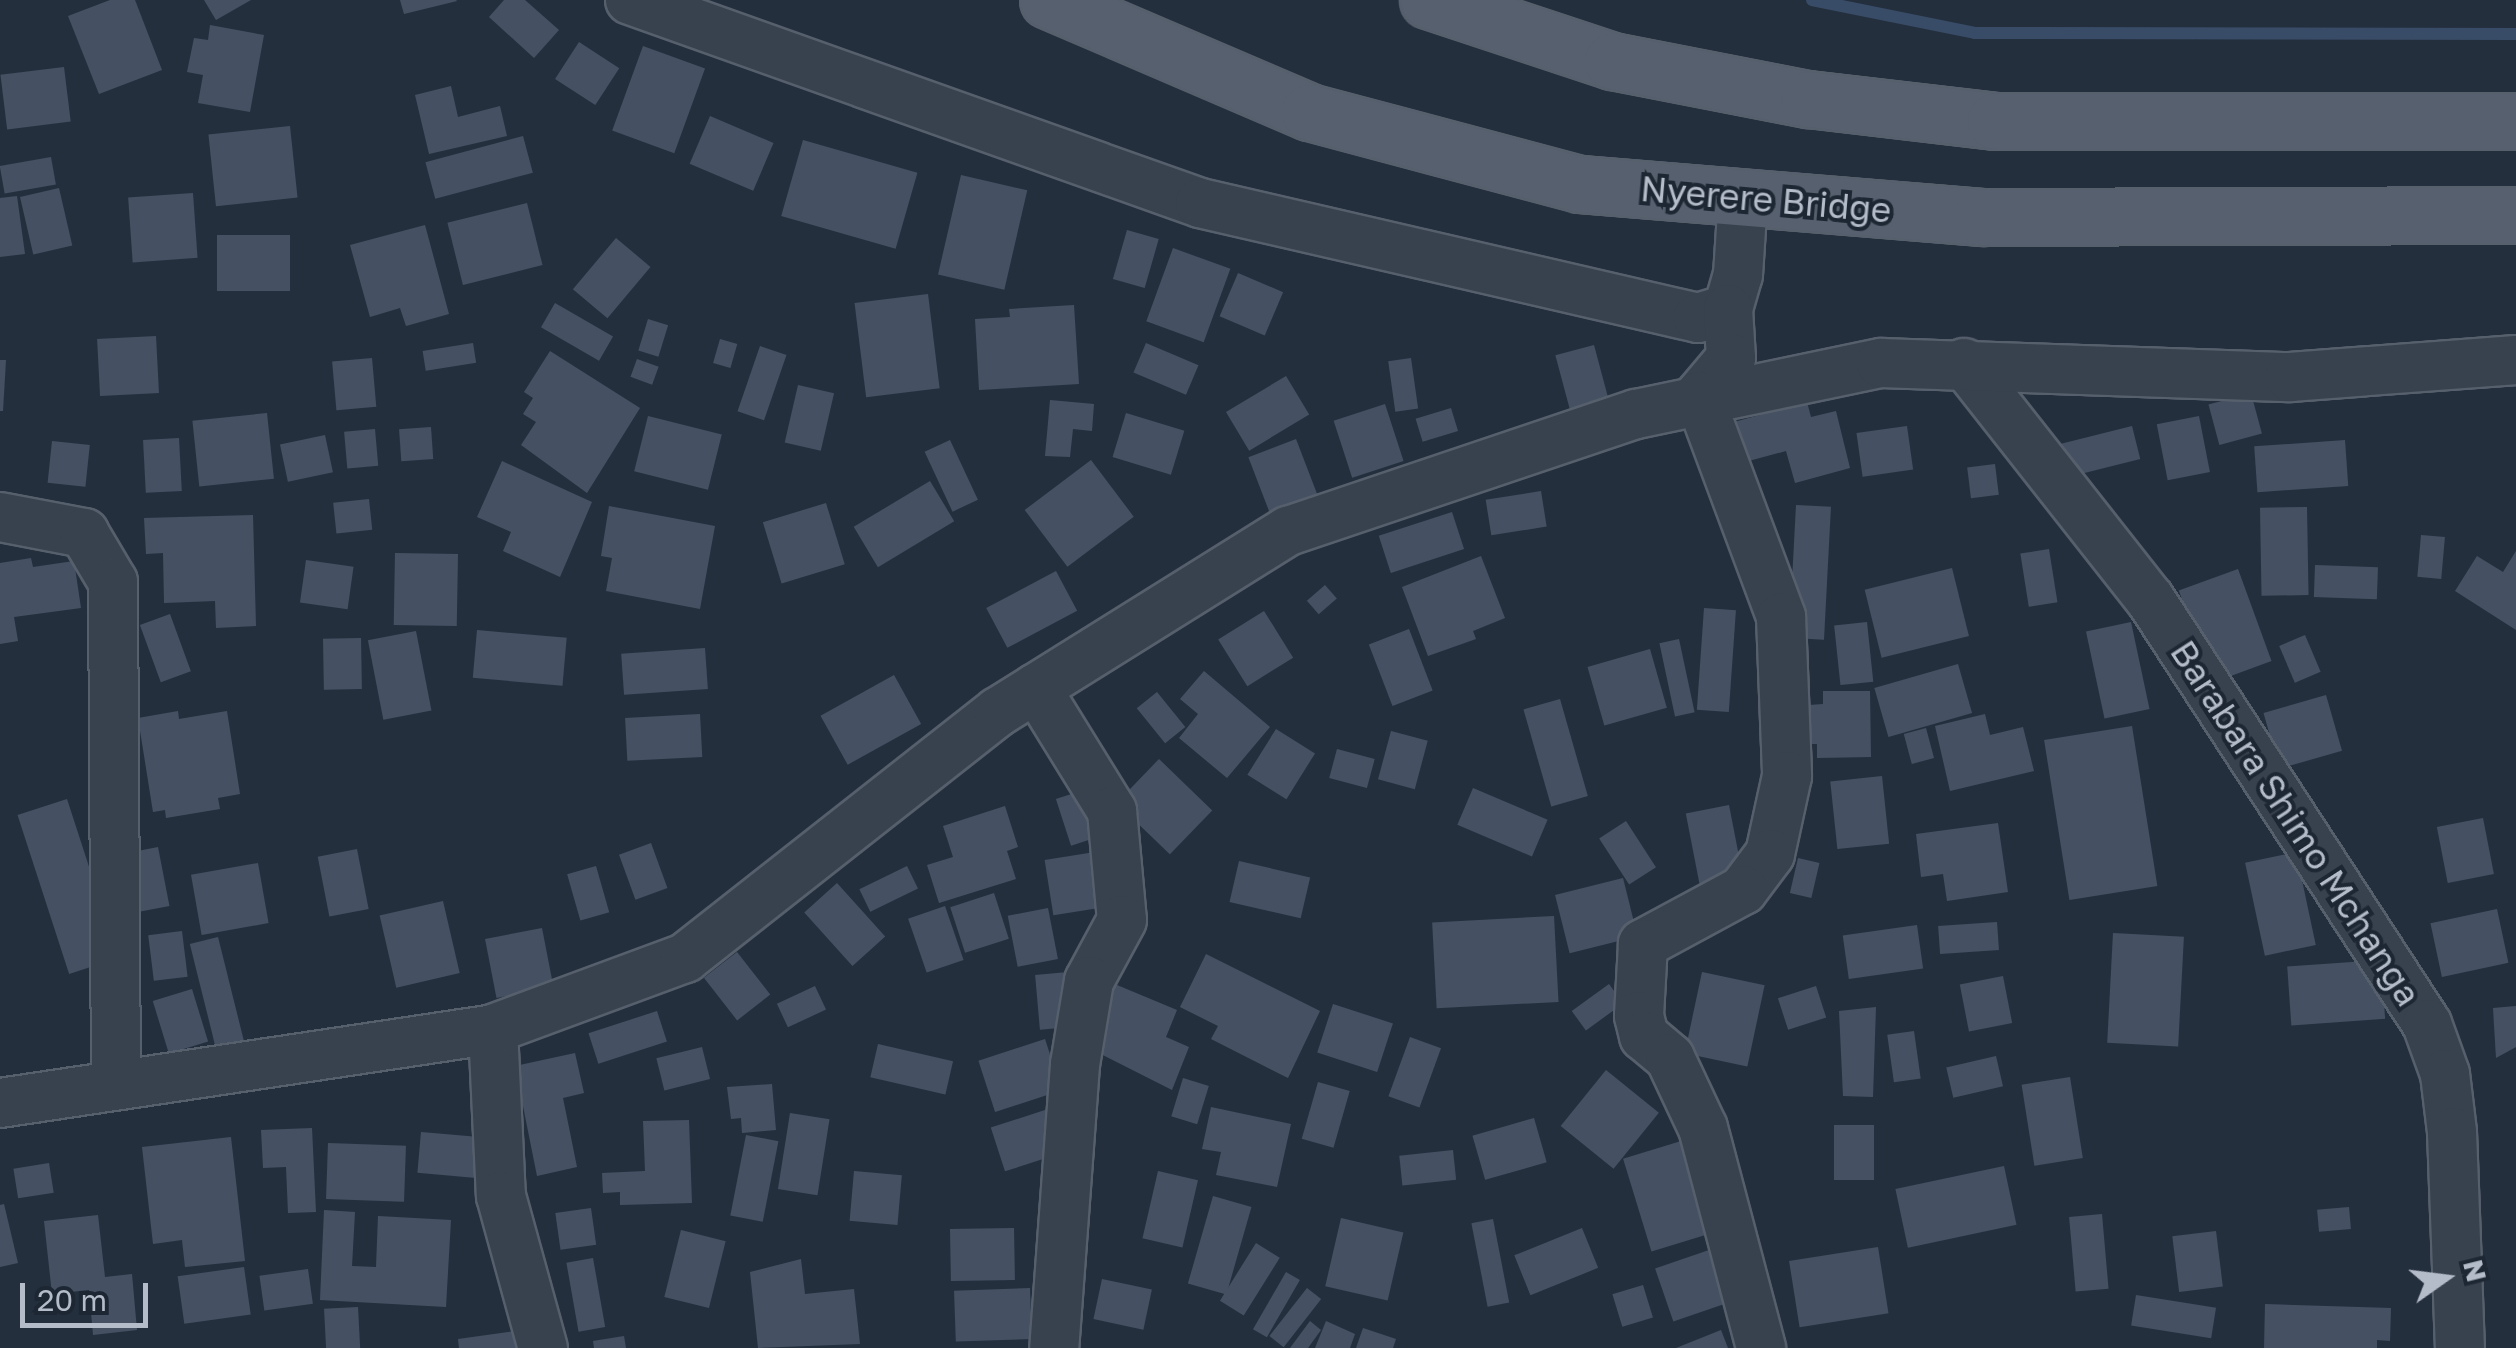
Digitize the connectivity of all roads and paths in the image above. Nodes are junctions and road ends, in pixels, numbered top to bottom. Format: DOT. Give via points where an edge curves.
graph roads {
  1 [pos="630,0"];
  2 [pos="1048,0"];
  3 [pos="1428,0"];
  4 [pos="2516,121"];
  5 [pos="1743,197"];
  6 [pos="2516,215"];
  7 [pos="1728,310"];
  8 [pos="2516,360"];
  9 [pos="1964,363"];
  10 [pos="1700,396"];
  11 [pos="0,516"];
  12 [pos="1036,688"];
  13 [pos="493,1029"];
  14 [pos="116,1083"];
  15 [pos="0,1103"];
  16 [pos="543,1348"];
  17 [pos="1054,1348"];
  18 [pos="1761,1348"];
  19 [pos="2460,1348"];
  1 -- 7 [label="street" via="1200,203 1652,310 1698,318"];
  2 -- 5 [label="main road, Nyerere Bridge" via="1309,112 1580,184"];
  3 -- 4 [label="main road" via="1612,61 1808,99 1996,121"];
  5 -- 6 [label="main road, Nyerere Bridge" via="1982,217"];
  5 -- 7 [label="street" via="1738,275"];
  7 -- 10 [label="street" via="1731,358"];
  8 -- 9 [label="street" via="2290,377"];
  9 -- 10 [label="street" via="1881,363"];
  9 -- 19 [label="street, Barabara Shimo Mchanga" via="2150,599 2427,1024 2445,1074 2452,1132"];
  10 -- 12 [label="street" via="1288,531"];
  10 -- 18 [label="street" via="1781,617 1787,776 1770,854 1743,890 1644,944 1640,1016 1644,1036 1670,1058 1703,1128"];
  11 -- 14 [label="street" via="84,534 114,582"];
  12 -- 13 [label="street" via="686,958"];
  12 -- 17 [label="street" via="1112,812 1122,920 1090,981 1074,1065"];
  13 -- 14 [label="street"];
  13 -- 16 [label="street" via="501,1196"];
  14 -- 15 [label="street"];
}
